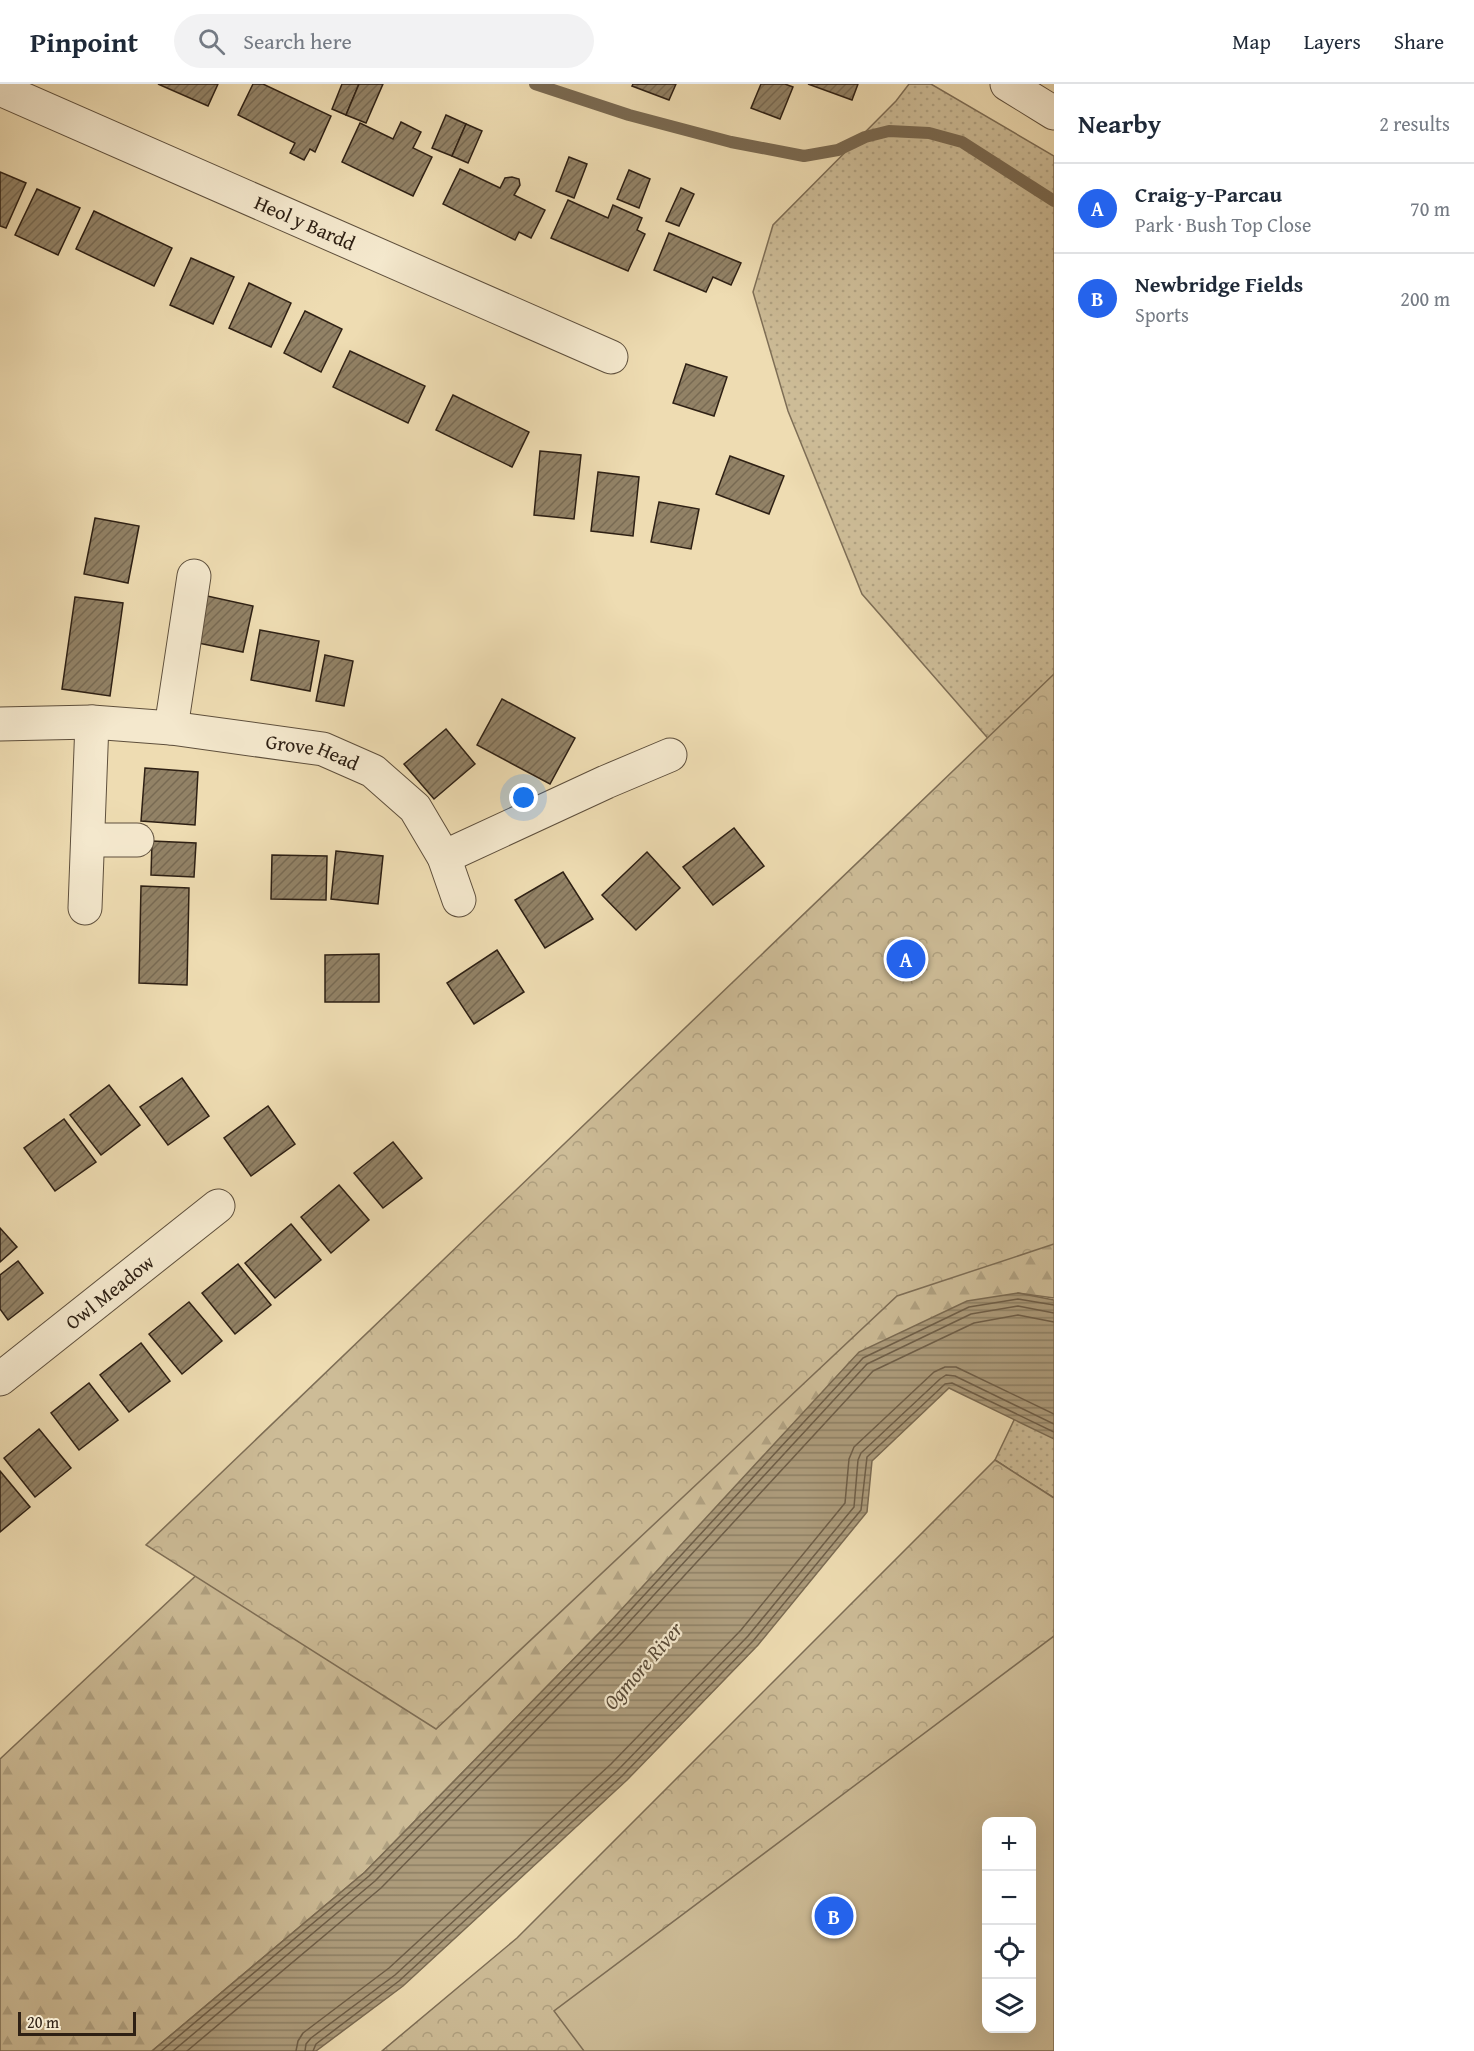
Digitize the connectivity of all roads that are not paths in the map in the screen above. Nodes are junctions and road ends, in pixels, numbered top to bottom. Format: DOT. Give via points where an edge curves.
graph roads {
  1 [pos="1007,84"];
  2 [pos="0,89"];
  3 [pos="1054,113"];
  4 [pos="611,357"];
  5 [pos="194,576"];
  6 [pos="92,722"];
  7 [pos="0,724"];
  8 [pos="171,728"];
  9 [pos="670,755"];
  10 [pos="87,840"];
  11 [pos="137,840"];
  12 [pos="444,857"];
  13 [pos="459,900"];
  14 [pos="84,908"];
  15 [pos="218,1206"];
  16 [pos="0,1379"];
  1 -- 3 [label="street"];
  2 -- 4 [label="street, Heol y Bardd"];
  5 -- 8 [label="street"];
  6 -- 7 [label="street, Grove Head"];
  6 -- 8 [label="street, Grove Head"];
  6 -- 10 [label="street"];
  8 -- 12 [label="street, Grove Head" via="323,749 374,771 415,808"];
  9 -- 12 [label="street"];
  10 -- 11 [label="street"];
  10 -- 14 [label="street"];
  12 -- 13 [label="street, Grove Head"];
  15 -- 16 [label="street, Owl Meadow"];
}
